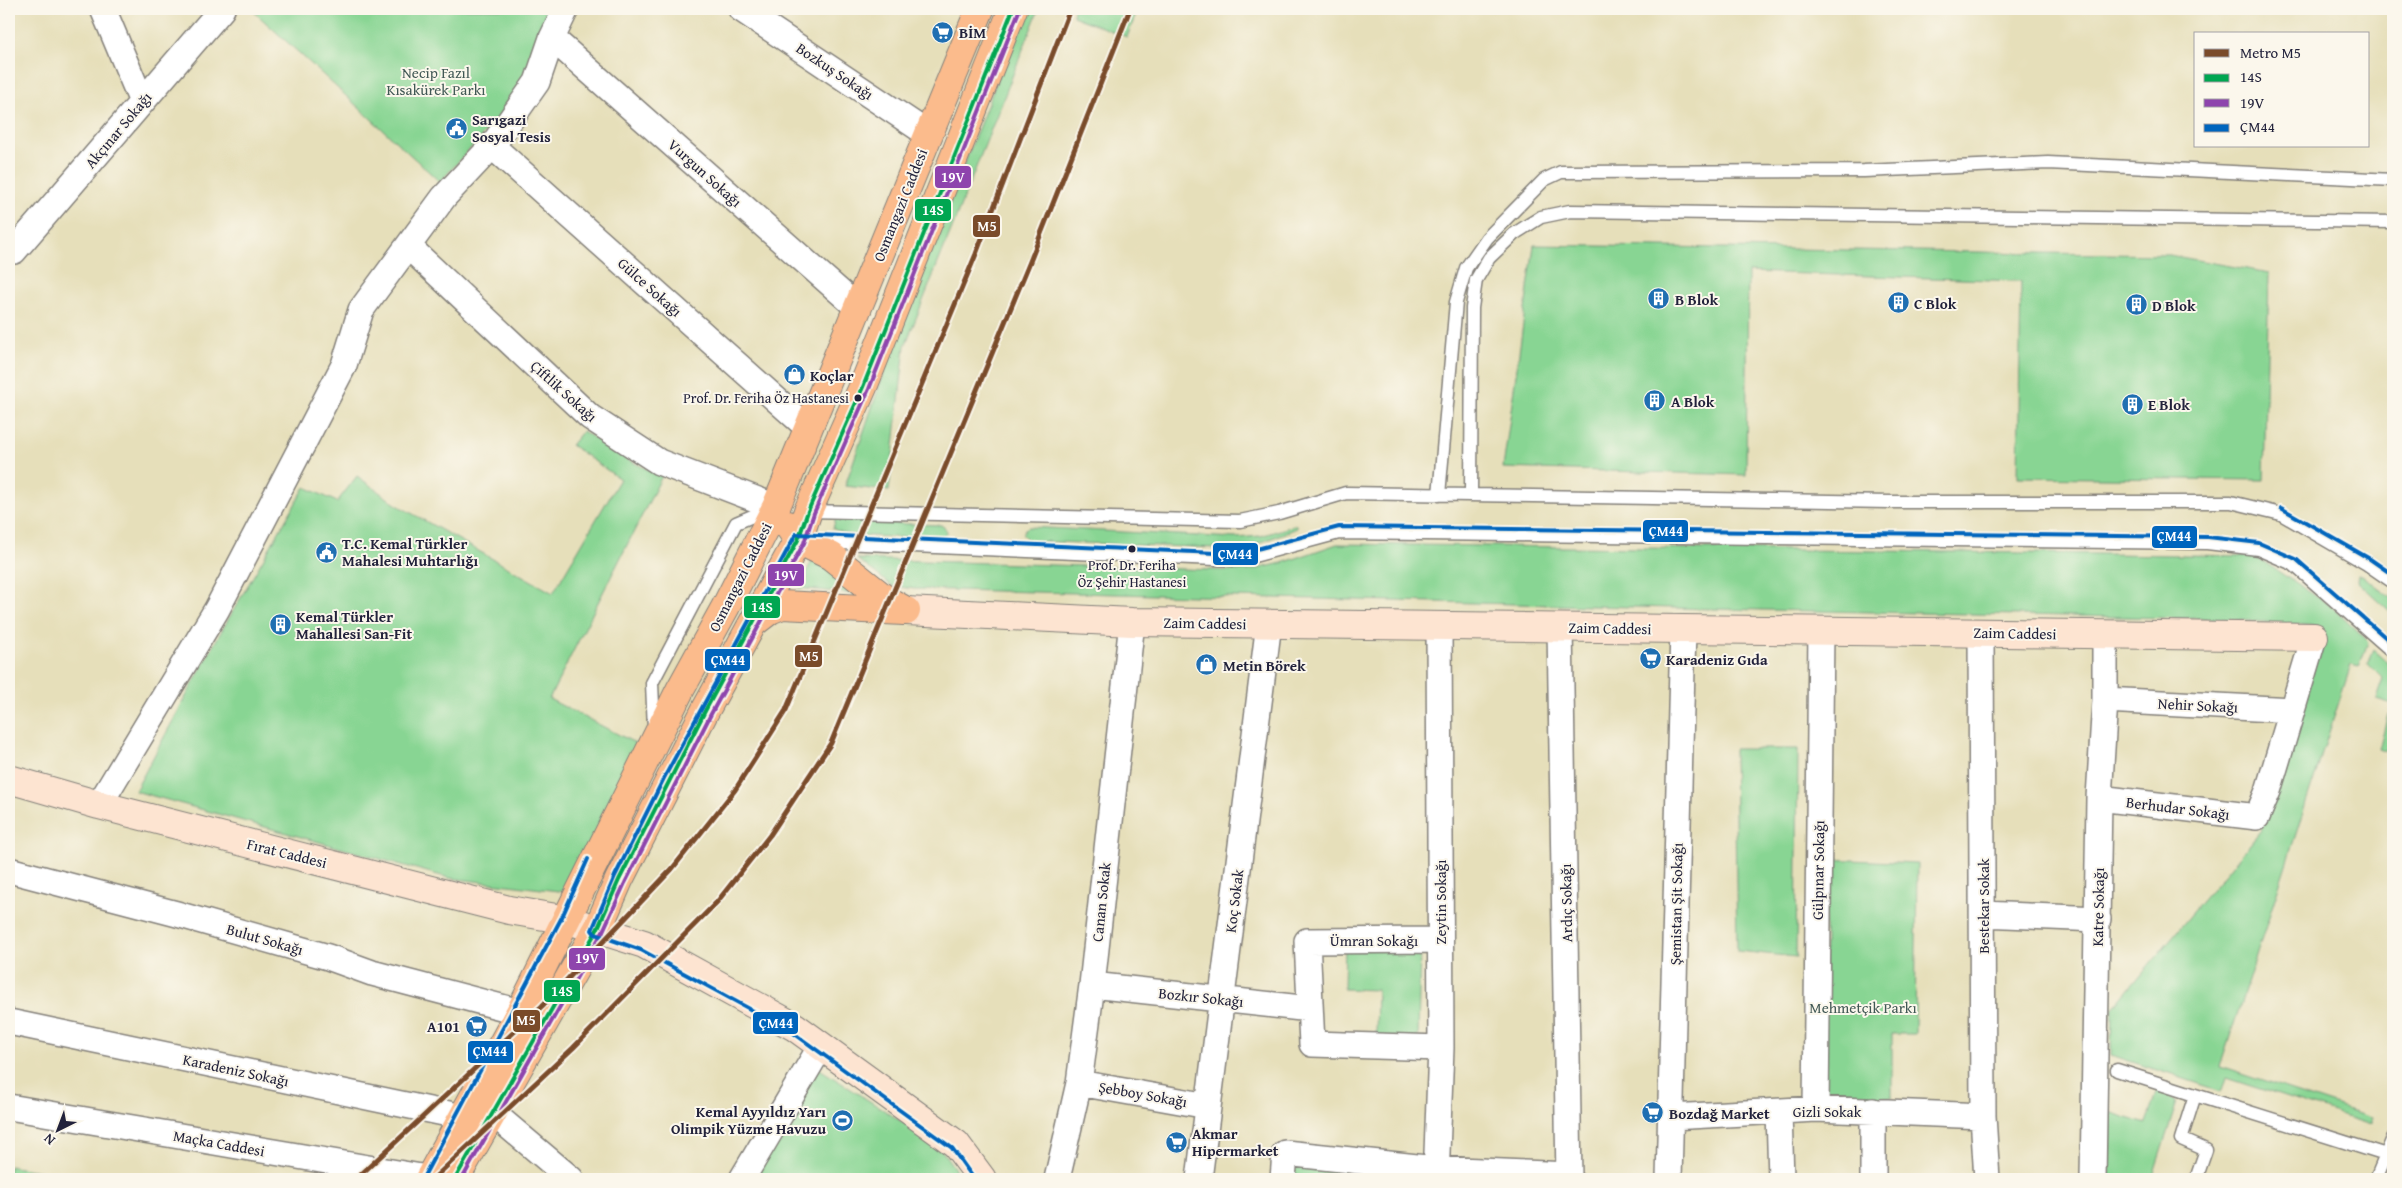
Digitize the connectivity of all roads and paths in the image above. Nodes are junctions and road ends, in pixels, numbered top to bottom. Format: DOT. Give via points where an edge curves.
graph roads {
  1 [pos="103,9"];
  2 [pos="222,9"];
  3 [pos="566,9"];
  4 [pos="742,9"];
  5 [pos="980,9"];
  6 [pos="1013,9"];
  7 [pos="552,38"];
  8 [pos="142,102"];
  9 [pos="928,134"];
  10 [pos="492,146"];
  11 [pos="2393,180"];
  12 [pos="2393,222"];
  13 [pos="11,246"];
  14 [pos="408,246"];
  15 [pos="858,308"];
  16 [pos="808,428"];
  17 [pos="1439,494"];
  18 [pos="1471,495"];
  19 [pos="776,507"];
  20 [pos="808,512"];
  21 [pos="798,540"];
  22 [pos="2393,582"];
  23 [pos="906,611"];
  24 [pos="1132,622"];
  25 [pos="1269,623"];
  26 [pos="752,624"];
  27 [pos="1439,626"];
  28 [pos="1560,627"];
  29 [pos="1683,629"];
  30 [pos="1821,630"];
  31 [pos="1981,632"];
  32 [pos="2105,634"];
  33 [pos="2314,637"];
  34 [pos="2393,652"];
  35 [pos="2105,700"];
  36 [pos="2292,710"];
  37 [pos="9,779"];
  38 [pos="2099,798"];
  39 [pos="98,805"];
  40 [pos="9,870"];
  41 [pos="1983,914"];
  42 [pos="2098,919"];
  43 [pos="568,920"];
  44 [pos="598,928"];
  45 [pos="1440,940"];
  46 [pos="1092,985"];
  47 [pos="1222,999"];
  48 [pos="1310,1009"];
  49 [pos="520,1012"];
  50 [pos="9,1022"];
  51 [pos="821,1046"];
  52 [pos="1441,1048"];
  53 [pos="2117,1070"];
  54 [pos="1079,1083"];
  55 [pos="2195,1095"];
  56 [pos="1208,1106"];
  57 [pos="9,1107"];
  58 [pos="1816,1109"];
  59 [pos="1873,1111"];
  60 [pos="1779,1112"];
  61 [pos="494,1114"];
  62 [pos="1983,1116"];
  63 [pos="463,1117"];
  64 [pos="1671,1117"];
  65 [pos="2393,1138"];
  66 [pos="2386,1155"];
  67 [pos="1436,1174"];
  68 [pos="1569,1177"];
  69 [pos="437,1179"];
  70 [pos="571,1179"];
  71 [pos="742,1179"];
  72 [pos="982,1179"];
  73 [pos="1057,1179"];
  74 [pos="1198,1179"];
  75 [pos="1282,1179"];
  76 [pos="1669,1179"];
  77 [pos="1780,1179"];
  78 [pos="1873,1179"];
  79 [pos="1987,1179"];
  80 [pos="2093,1179"];
  81 [pos="2196,1179"];
  82 [pos="2376,1179"];
  1 -- 8 [label="street"];
  2 -- 8 [label="street, Akçınar Sokağı"];
  3 -- 7 [label="street"];
  4 -- 9 [label="street, Bozkuş Sokağı"];
  5 -- 9 [label="main road, Osmangazi Caddesi"];
  6 -- 20 [label="main road, Osmangazi Caddesi" via="863,387"];
  7 -- 10 [label="street" via="537,82"];
  7 -- 15 [label="street, Vurgun Sokağı"];
  8 -- 13 [label="street, Akçınar Sokağı"];
  9 -- 15 [label="main road, Osmangazi Caddesi"];
  10 -- 14 [label="street" via="444,197"];
  10 -- 16 [label="street, Gülce Sokağı"];
  11 -- 17 [label="lane" via="2048,163 1864,171 1561,172 1544,180 1487,238 1466,268 1456,302"];
  12 -- 18 [label="lane" via="1570,211 1541,217 1514,234 1489,258 1476,280 1472,308"];
  14 -- 19 [label="street, Çiftlik Sokağı" via="590,417 659,462"];
  14 -- 39 [label="street" via="361,310 344,364 217,609"];
  15 -- 16 [label="main road, Osmangazi Caddesi"];
  16 -- 19 [label="main road, Osmangazi Caddesi"];
  17 -- 18 [label="lane"];
  17 -- 20 [label="lane" via="1346,493 1240,521"];
  18 -- 22 [label="lane" via="1889,502 2231,502 2281,514"];
  19 -- 20 [label="main road"];
  19 -- 21 [label="main road"];
  19 -- 43 [label="main road, Osmangazi Caddesi"];
  20 -- 21 [label="main road, Osmangazi Caddesi"];
  21 -- 23 [label="main road" via="831,556 886,600"];
  21 -- 26 [label="main road, Osmangazi Caddesi"];
  21 -- 34 [label="lane" via="1239,560 1339,533 2207,543 2258,549 2293,564"];
  23 -- 24 [label="street, Zaim Caddesi"];
  23 -- 26 [label="main road" via="782,605"];
  24 -- 25 [label="street, Zaim Caddesi"];
  24 -- 46 [label="street, Canan Sokak"];
  25 -- 27 [label="street, Zaim Caddesi"];
  25 -- 47 [label="street, Koç Sokak"];
  26 -- 44 [label="main road, Osmangazi Caddesi" via="624,871"];
  27 -- 28 [label="street, Zaim Caddesi"];
  27 -- 45 [label="street, Zeytin Sokağı"];
  28 -- 29 [label="street, Zaim Caddesi"];
  28 -- 68 [label="street, Ardıç Sokağı"];
  29 -- 30 [label="street, Zaim Caddesi"];
  29 -- 64 [label="street, Şemistan Şit Sokağı"];
  30 -- 31 [label="street, Zaim Caddesi"];
  30 -- 58 [label="street, Gülpınar Sokağı"];
  31 -- 32 [label="street, Zaim Caddesi"];
  31 -- 41 [label="street, Bestekar Sokak"];
  32 -- 33 [label="street, Zaim Caddesi"];
  32 -- 35 [label="street, Katre Sokağı"];
  33 -- 36 [label="street"];
  35 -- 36 [label="street, Nehir Sokağı"];
  35 -- 38 [label="street, Katre Sokağı"];
  36 -- 38 [label="street, Berhudar Sokağı" via="2268,792 2257,817"];
  37 -- 39 [label="street, Fırat Caddesi"];
  38 -- 42 [label="street, Katre Sokağı"];
  39 -- 43 [label="street, Fırat Caddesi" via="509,910"];
  40 -- 49 [label="street, Bulut Sokağı" via="177,914 372,973"];
  41 -- 42 [label="street"];
  41 -- 62 [label="street, Bestekar Sokak"];
  42 -- 80 [label="street, Katre Sokağı"];
  43 -- 44 [label="street, Fırat Caddesi"];
  43 -- 49 [label="main road, Osmangazi Caddesi"];
  44 -- 51 [label="street, Fırat Caddesi" via="644,944 795,1027"];
  44 -- 61 [label="main road, Osmangazi Caddesi"];
  45 -- 48 [label="street, Ümran Sokağı" via="1307,941"];
  45 -- 52 [label="street, Zeytin Sokağı"];
  46 -- 47 [label="street, Bozkır Sokağı"];
  46 -- 54 [label="street, Canan Sokak"];
  47 -- 48 [label="street, Bozkır Sokağı"];
  47 -- 56 [label="street, Koç Sokak"];
  48 -- 52 [label="street" via="1312,1044"];
  49 -- 63 [label="main road, Osmangazi Caddesi"];
  50 -- 63 [label="street, Karadeniz Sokağı"];
  51 -- 71 [label="street"];
  51 -- 72 [label="street, Fırat Caddesi" via="956,1144"];
  52 -- 67 [label="street, Zeytin Sokağı"];
  53 -- 55 [label="lane"];
  54 -- 56 [label="street, Şebboy Sokağı"];
  54 -- 73 [label="street, Canan Sokak"];
  55 -- 66 [label="lane"];
  55 -- 81 [label="lane" via="2181,1139 2206,1150"];
  56 -- 74 [label="street, Koç Sokak"];
  57 -- 69 [label="street, Maçka Caddesi"];
  58 -- 59 [label="street, Gizli Sokak"];
  58 -- 60 [label="street, Gizli Sokak"];
  59 -- 62 [label="street, Gizli Sokak"];
  59 -- 78 [label="street"];
  60 -- 64 [label="street, Gizli Sokak"];
  60 -- 77 [label="street"];
  61 -- 69 [label="main road, Osmangazi Caddesi"];
  61 -- 70 [label="street"];
  62 -- 79 [label="street, Bestekar Sokak"];
  63 -- 69 [label="main road, Osmangazi Caddesi"];
  64 -- 76 [label="street, Şemistan Şit Sokağı"];
  65 -- 66 [label="lane"];
  66 -- 82 [label="lane"];
  67 -- 68 [label="street"];
  67 -- 75 [label="street" via="1285,1153"];
}
